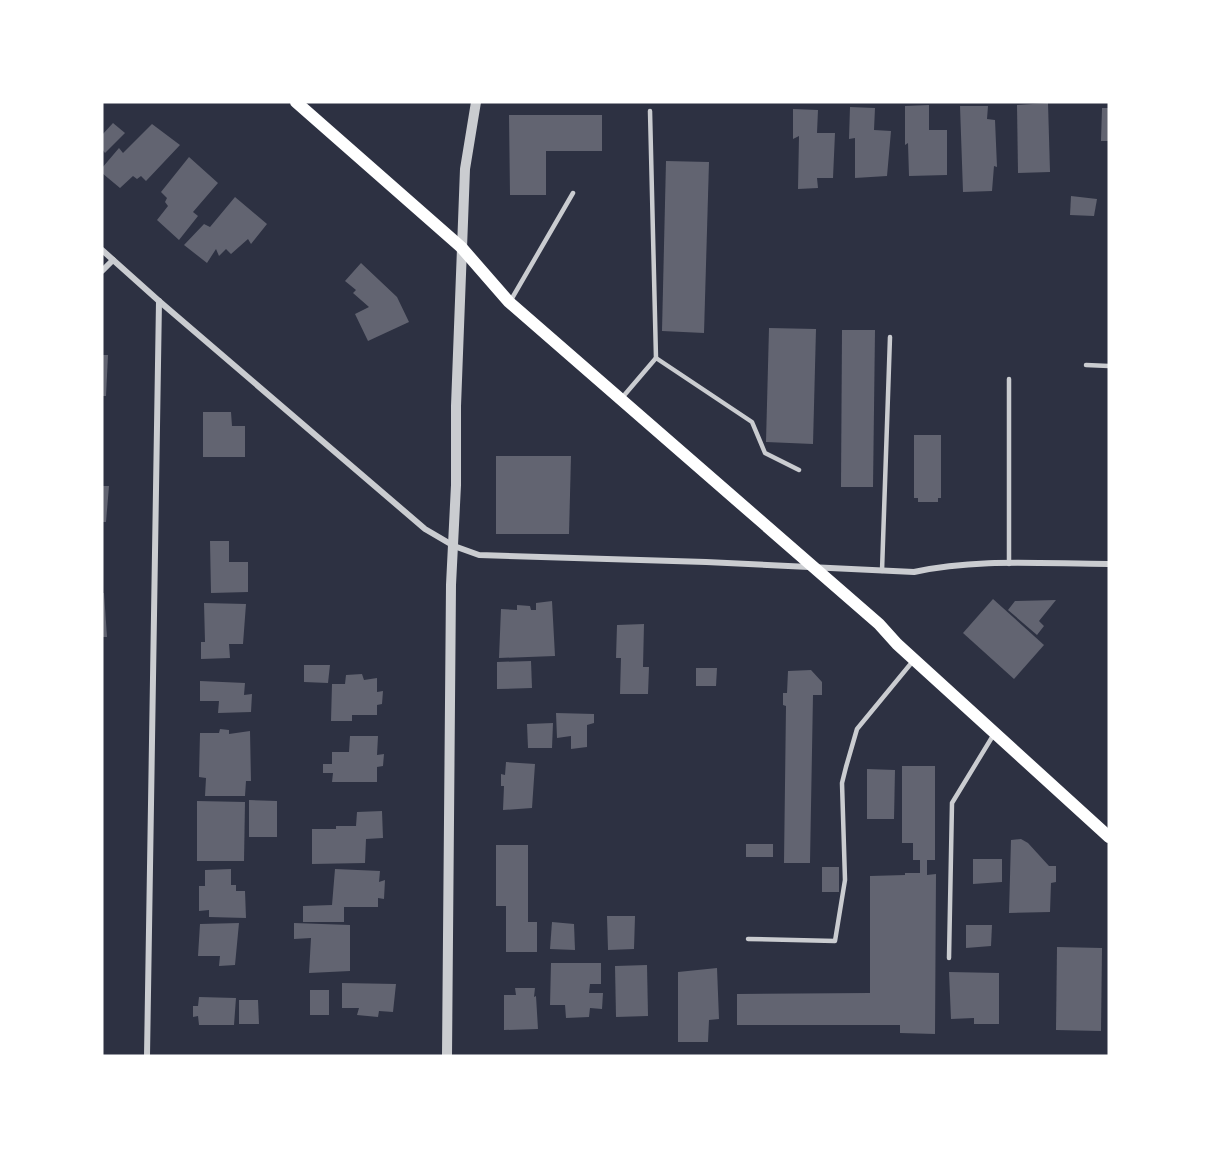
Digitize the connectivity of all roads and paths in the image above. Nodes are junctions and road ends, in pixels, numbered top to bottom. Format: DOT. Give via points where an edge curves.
graph roads {
  1 [pos="296,102"];
  2 [pos="476,102"];
  3 [pos="650,111"];
  4 [pos="573,193"];
  5 [pos="460,247"];
  6 [pos="102,250"];
  7 [pos="113,260"];
  8 [pos="102,271"];
  9 [pos="159,301"];
  10 [pos="509,302"];
  11 [pos="890,337"];
  12 [pos="656,358"];
  13 [pos="1086,365"];
  14 [pos="1109,366"];
  15 [pos="1009,379"];
  16 [pos="621,399"];
  17 [pos="799,470"];
  18 [pos="454,546"];
  19 [pos="1009,564"];
  20 [pos="1109,564"];
  21 [pos="814,568"];
  22 [pos="882,571"];
  23 [pos="914,659"];
  24 [pos="995,731"];
  25 [pos="1109,837"];
  26 [pos="748,939"];
  27 [pos="949,958"];
  28 [pos="147,1056"];
  29 [pos="447,1056"];
  1 -- 5 [label="main road"];
  2 -- 5 [label="street" via="465,169"];
  3 -- 12 [label="lane"];
  4 -- 10 [label="lane"];
  5 -- 10 [label="main road"];
  5 -- 18 [label="street"];
  6 -- 7 [label="street"];
  7 -- 8 [label="street"];
  7 -- 9 [label="street"];
  9 -- 18 [label="street" via="425,529"];
  9 -- 28 [label="street"];
  10 -- 16 [label="main road"];
  11 -- 22 [label="lane"];
  12 -- 16 [label="lane"];
  12 -- 17 [label="lane" via="752,422 765,453"];
  13 -- 14 [label="lane"];
  15 -- 19 [label="lane"];
  16 -- 21 [label="main road"];
  18 -- 21 [label="street" via="479,555"];
  18 -- 29 [label="street"];
  19 -- 20 [label="street"];
  19 -- 22 [label="street"];
  21 -- 22 [label="street"];
  21 -- 23 [label="main road"];
  23 -- 24 [label="main road"];
  23 -- 26 [label="lane" via="857,729 849,757 842,783 845,880 835,941"];
  24 -- 25 [label="main road"];
  24 -- 27 [label="lane" via="952,803"];
}
